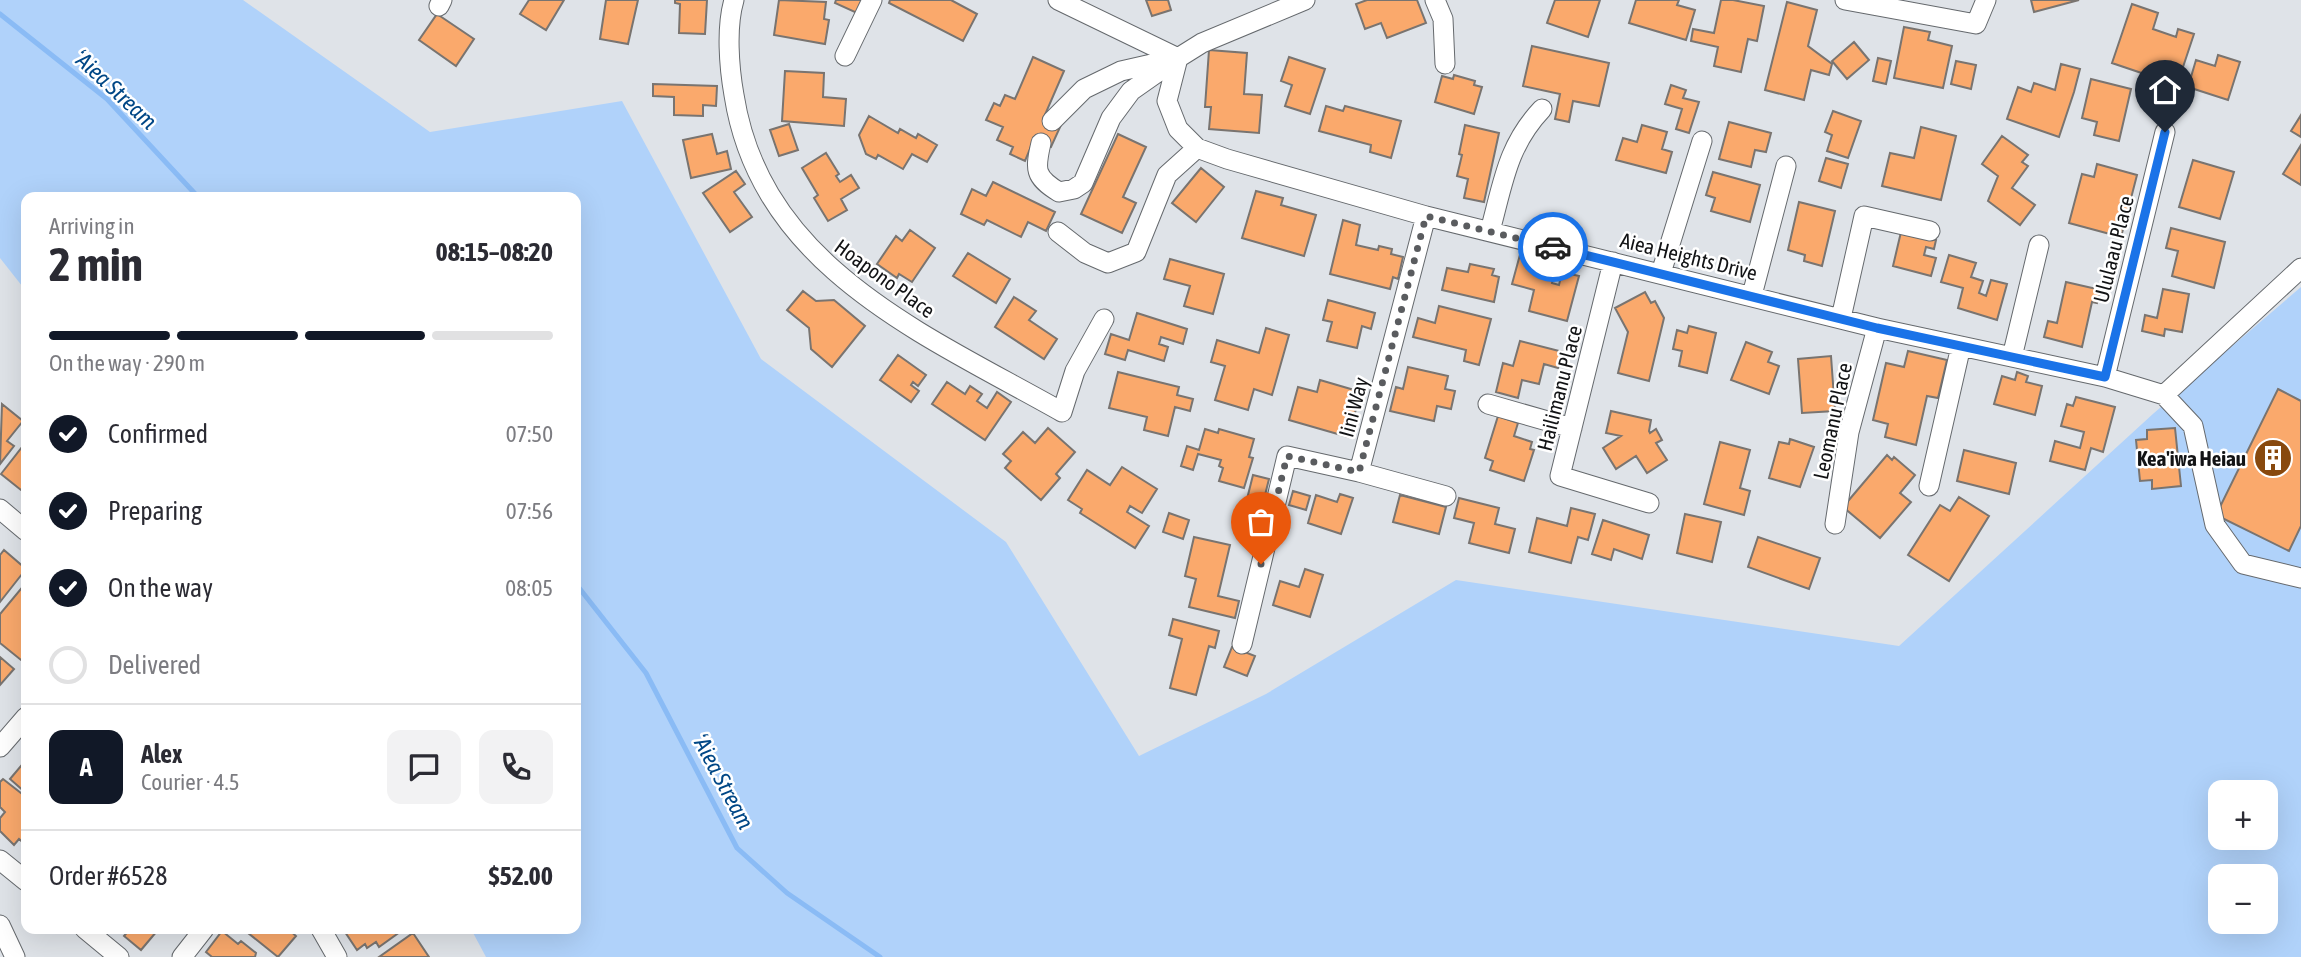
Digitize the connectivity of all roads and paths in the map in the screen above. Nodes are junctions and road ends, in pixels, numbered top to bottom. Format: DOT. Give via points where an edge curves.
graph roads {
  1 [pos="734,0"];
  2 [pos="872,0"];
  3 [pos="1058,0"];
  4 [pos="1305,0"];
  5 [pos="1435,0"];
  6 [pos="1845,0"];
  7 [pos="1986,0"];
  8 [pos="845,56"];
  9 [pos="1178,58"];
  10 [pos="1445,64"];
  11 [pos="1542,109"];
  12 [pos="1052,121"];
  13 [pos="2165,132"];
  14 [pos="1702,141"];
  15 [pos="1041,143"];
  16 [pos="1197,148"];
  17 [pos="1786,166"];
  18 [pos="1426,216"];
  19 [pos="1490,231"];
  20 [pos="1930,231"];
  21 [pos="1058,232"];
  22 [pos="2039,245"];
  23 [pos="1613,262"];
  24 [pos="2301,268"];
  25 [pos="1661,273"];
  26 [pos="1752,295"];
  27 [pos="1840,318"];
  28 [pos="1104,319"];
  29 [pos="1877,328"];
  30 [pos="1961,346"];
  31 [pos="2012,357"];
  32 [pos="2105,377"];
  33 [pos="2164,395"];
  34 [pos="1488,404"];
  35 [pos="1572,428"];
  36 [pos="1359,472"];
  37 [pos="1929,486"];
  38 [pos="1446,496"];
  39 [pos="1649,503"];
  40 [pos="0,509"];
  41 [pos="1835,524"];
  42 [pos="21,527"];
  43 [pos="2301,578"];
  44 [pos="1242,644"];
  45 [pos="21,723"];
  46 [pos="0,747"];
  47 [pos="0,860"];
  48 [pos="21,877"];
  49 [pos="0,925"];
  50 [pos="91,934"];
  51 [pos="200,934"];
  52 [pos="324,934"];
  53 [pos="15,957"];
  54 [pos="119,957"];
  55 [pos="182,957"];
  56 [pos="337,957"];
  1 -- 28 [label="street, Hoapono Place" via="730,70 738,126 757,174 783,217 846,283 922,334 1062,412 1075,371"];
  2 -- 8 [label="street"];
  3 -- 9 [label="street"];
  4 -- 9 [label="street" via="1202,43"];
  5 -- 10 [label="street" via="1443,19"];
  6 -- 7 [label="street" via="1976,24"];
  9 -- 12 [label="street" via="1121,71 1084,89"];
  9 -- 15 [label="street" via="1131,91 1111,118 1083,183 1074,189 1059,192 1039,177 1036,164"];
  9 -- 16 [label="street" via="1167,101 1178,129"];
  11 -- 19 [label="street" via="1525,127 1508,160"];
  13 -- 32 [label="street, Ululaau Place"];
  14 -- 25 [label="street"];
  16 -- 18 [label="street, Aiea Heights Drive"];
  16 -- 21 [label="street" via="1167,175 1136,253 1108,263 1085,253"];
  17 -- 26 [label="street"];
  18 -- 19 [label="street, Aiea Heights Drive"];
  18 -- 36 [label="street, Iini Way"];
  19 -- 23 [label="street, Aiea Heights Drive"];
  20 -- 27 [label="street" via="1864,216"];
  22 -- 31 [label="street"];
  23 -- 25 [label="street, Aiea Heights Drive"];
  23 -- 35 [label="street, Hailimanu Place"];
  24 -- 33 [label="street"];
  25 -- 26 [label="street, Aiea Heights Drive"];
  26 -- 27 [label="street, Aiea Heights Drive"];
  27 -- 29 [label="street, Aiea Heights Drive"];
  29 -- 30 [label="street, Aiea Heights Drive"];
  29 -- 41 [label="street, Leomanu Place" via="1849,432"];
  30 -- 31 [label="street, Aiea Heights Drive"];
  30 -- 37 [label="street"];
  31 -- 32 [label="street, Aiea Heights Drive"];
  32 -- 33 [label="street, Aiea Heights Drive"];
  33 -- 43 [label="street, Aiea Heights Drive" via="2193,426 2215,525 2243,564"];
  34 -- 35 [label="street"];
  35 -- 39 [label="street, Hailimanu Place" via="1560,476"];
  36 -- 38 [label="street"];
  36 -- 44 [label="street, Iini Way" via="1287,456"];
  40 -- 42 [label="street"];
  45 -- 46 [label="street"];
  47 -- 48 [label="street"];
  49 -- 53 [label="street"];
  50 -- 54 [label="street"];
  51 -- 55 [label="street"];
  52 -- 56 [label="street"];
}
